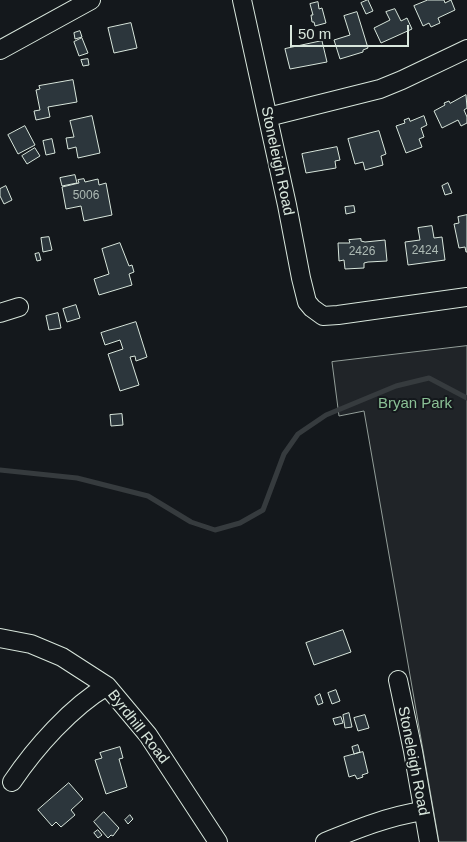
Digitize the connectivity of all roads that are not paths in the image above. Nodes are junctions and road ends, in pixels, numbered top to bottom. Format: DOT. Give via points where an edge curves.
graph roads {
  1 [pos="92,0"];
  2 [pos="242,0"];
  3 [pos="467,49"];
  4 [pos="0,50"];
  5 [pos="268,117"];
  6 [pos="467,298"];
  7 [pos="19,307"];
  8 [pos="0,313"];
  9 [pos="0,638"];
  10 [pos="398,680"];
  11 [pos="107,686"];
  12 [pos="12,782"];
  13 [pos="423,811"];
  14 [pos="218,842"];
  15 [pos="325,842"];
  16 [pos="428,842"];
  1 -- 4 [label="street"];
  2 -- 5 [label="street, Stoneleigh Road"];
  3 -- 5 [label="street" via="380,89"];
  5 -- 6 [label="street, Stoneleigh Road" via="300,278 312,308 323,316"];
  7 -- 8 [label="street"];
  9 -- 11 [label="street, Byrdhill Road" via="31,644 62,657"];
  10 -- 13 [label="street, Stoneleigh Road"];
  11 -- 12 [label="street" via="52,732"];
  11 -- 14 [label="street, Byrdhill Road" via="148,735"];
  13 -- 15 [label="street" via="367,825"];
  13 -- 16 [label="street, Stoneleigh Road"];
}
